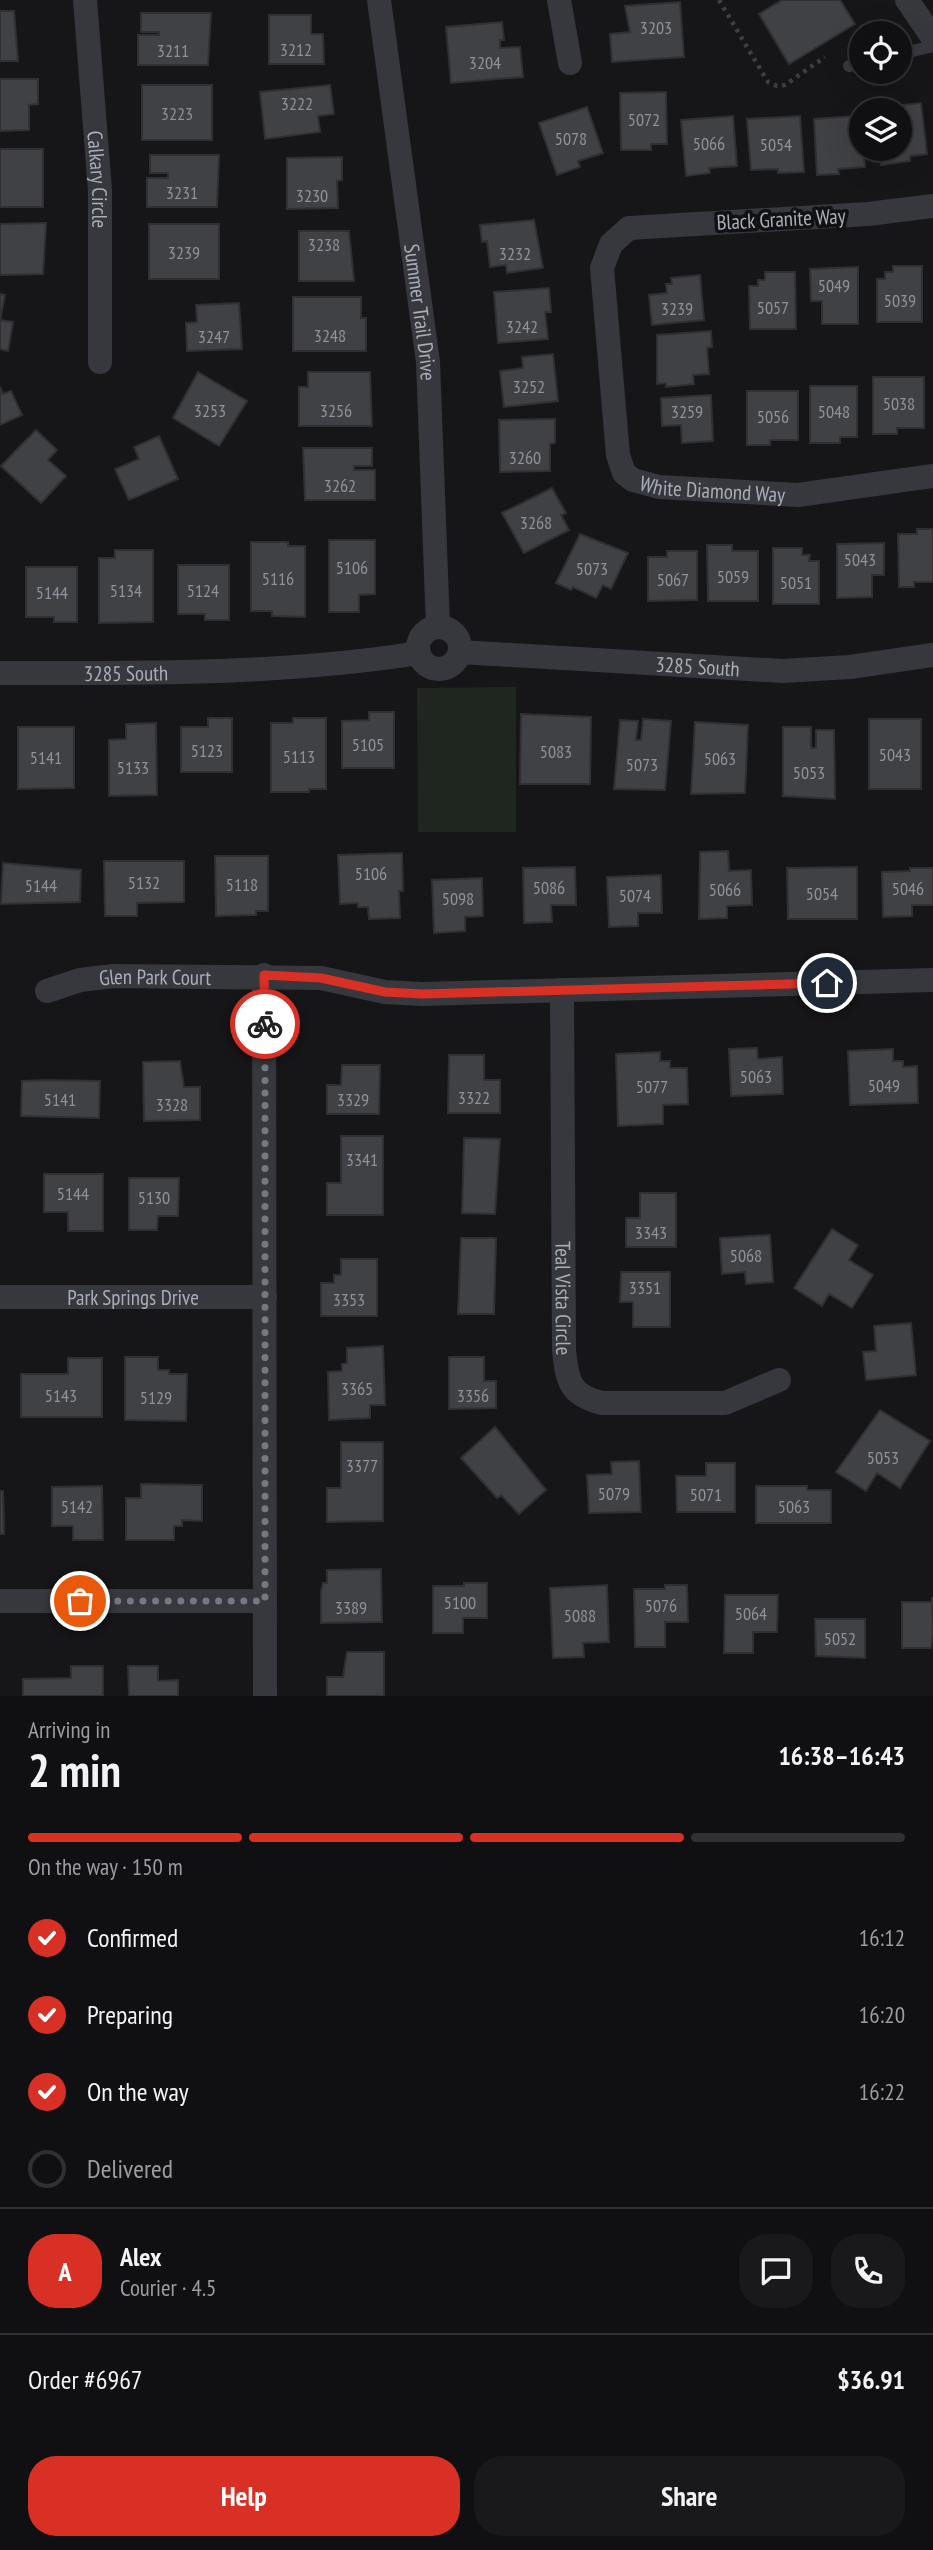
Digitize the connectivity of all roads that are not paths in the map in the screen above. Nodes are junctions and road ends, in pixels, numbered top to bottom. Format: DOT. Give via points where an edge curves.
graph roads {
  1 [pos="85,0"];
  2 [pos="379,0"];
  3 [pos="559,0"];
  4 [pos="907,0"];
  5 [pos="933,38"];
  6 [pos="933,46"];
  7 [pos="912,51"];
  8 [pos="570,63"];
  9 [pos="933,206"];
  10 [pos="629,228"];
  11 [pos="100,362"];
  12 [pos="933,475"];
  13 [pos="438,627"];
  14 [pos="460,652"];
  15 [pos="419,653"];
  16 [pos="933,654"];
  17 [pos="0,673"];
  18 [pos="264,975"];
  19 [pos="933,980"];
  20 [pos="562,990"];
  21 [pos="47,991"];
  22 [pos="0,1297"];
  23 [pos="265,1297"];
  24 [pos="779,1380"];
  25 [pos="0,1601"];
  26 [pos="265,1601"];
  27 [pos="265,1696"];
  1 -- 11 [label="street, Calkary Circle" via="100,190"];
  2 -- 13 [label="street, Summer Trail Drive" via="428,362"];
  3 -- 8 [label="street"];
  4 -- 5 [label="street"];
  6 -- 7 [label="lane"];
  9 -- 10 [label="street, Black Granite Way"];
  10 -- 12 [label="street, White Diamond Way" via="611,244 602,268 616,438 624,473 659,487 797,495"];
  13 -- 14 [label="street" via="455,635"];
  13 -- 15 [label="street" via="422,636"];
  14 -- 15 [label="street" via="449,667 440,669 430,667"];
  14 -- 16 [label="street, 3285 South" via="782,671 850,667"];
  15 -- 17 [label="street, 3285 South" via="364,662 217,672"];
  18 -- 20 [label="street, Glen Park Court" via="321,978 385,992"];
  18 -- 21 [label="street, Glen Park Court" via="113,976"];
  18 -- 23 [label="street"];
  19 -- 20 [label="street, Glen Park Court"];
  20 -- 24 [label="street, Teal Vista Circle" via="564,1350 574,1390 585,1399 602,1403 725,1403"];
  22 -- 23 [label="street, Park Springs Drive"];
  23 -- 26 [label="street"];
  25 -- 26 [label="street"];
  26 -- 27 [label="street"];
}
